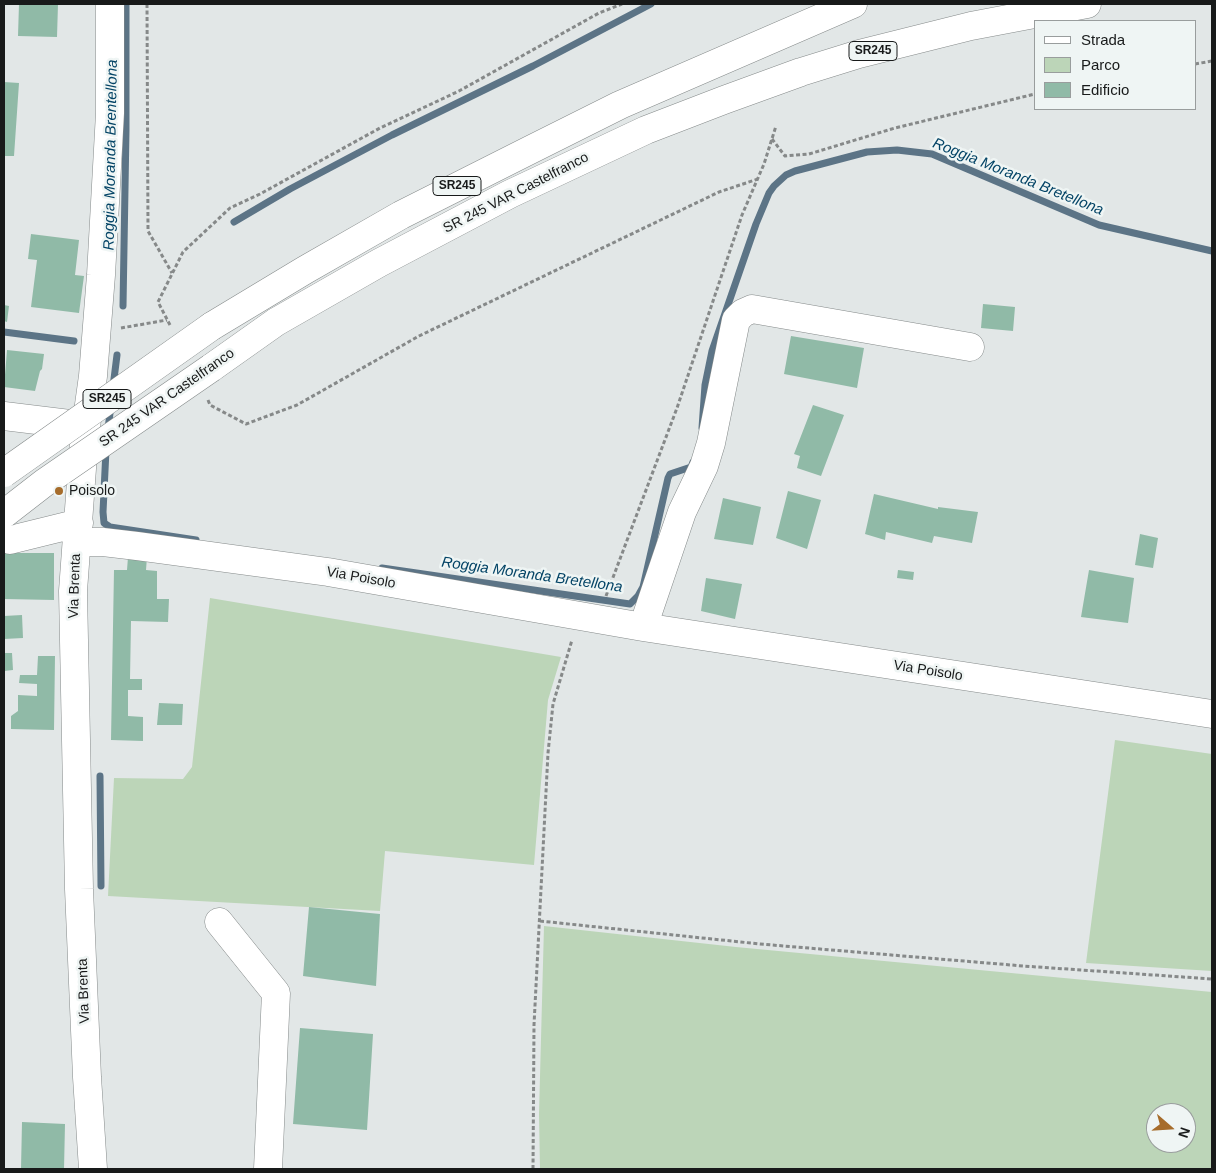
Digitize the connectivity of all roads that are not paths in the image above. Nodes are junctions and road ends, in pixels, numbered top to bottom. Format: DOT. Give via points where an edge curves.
graph roads {
  1 [pos="110,4"];
  2 [pos="853,4"];
  3 [pos="1087,4"];
  4 [pos="970,347"];
  5 [pos="4,416"];
  6 [pos="86,426"];
  7 [pos="4,473"];
  8 [pos="4,514"];
  9 [pos="78,533"];
  10 [pos="10,540"];
  11 [pos="643,627"];
  12 [pos="1212,714"];
  13 [pos="219,922"];
  14 [pos="93,1169"];
  15 [pos="268,1169"];
  1 -- 6 [label="main road, Via Brenta" via="109,131 101,275"];
  2 -- 7 [label="main road, SR245, bridge" via="620,105 401,215 212,326"];
  3 -- 8 [label="main road, SR 245 VAR Castelfranco / SR245, bridge" via="971,26 801,72 646,130 510,194 276,322"];
  4 -- 11 [label="main road" via="752,309 743,313 736,320 704,466 682,512"];
  5 -- 6 [label="main road"];
  6 -- 9 [label="main road, Via Brenta"];
  9 -- 10 [label="main road, Via Poisolo"];
  9 -- 11 [label="main road, Via Poisolo" via="104,542 328,572"];
  9 -- 14 [label="main road, Via Brenta" via="73,591 79,880"];
  11 -- 12 [label="main road, Via Poisolo"];
  13 -- 15 [label="main road" via="276,992"];
}
